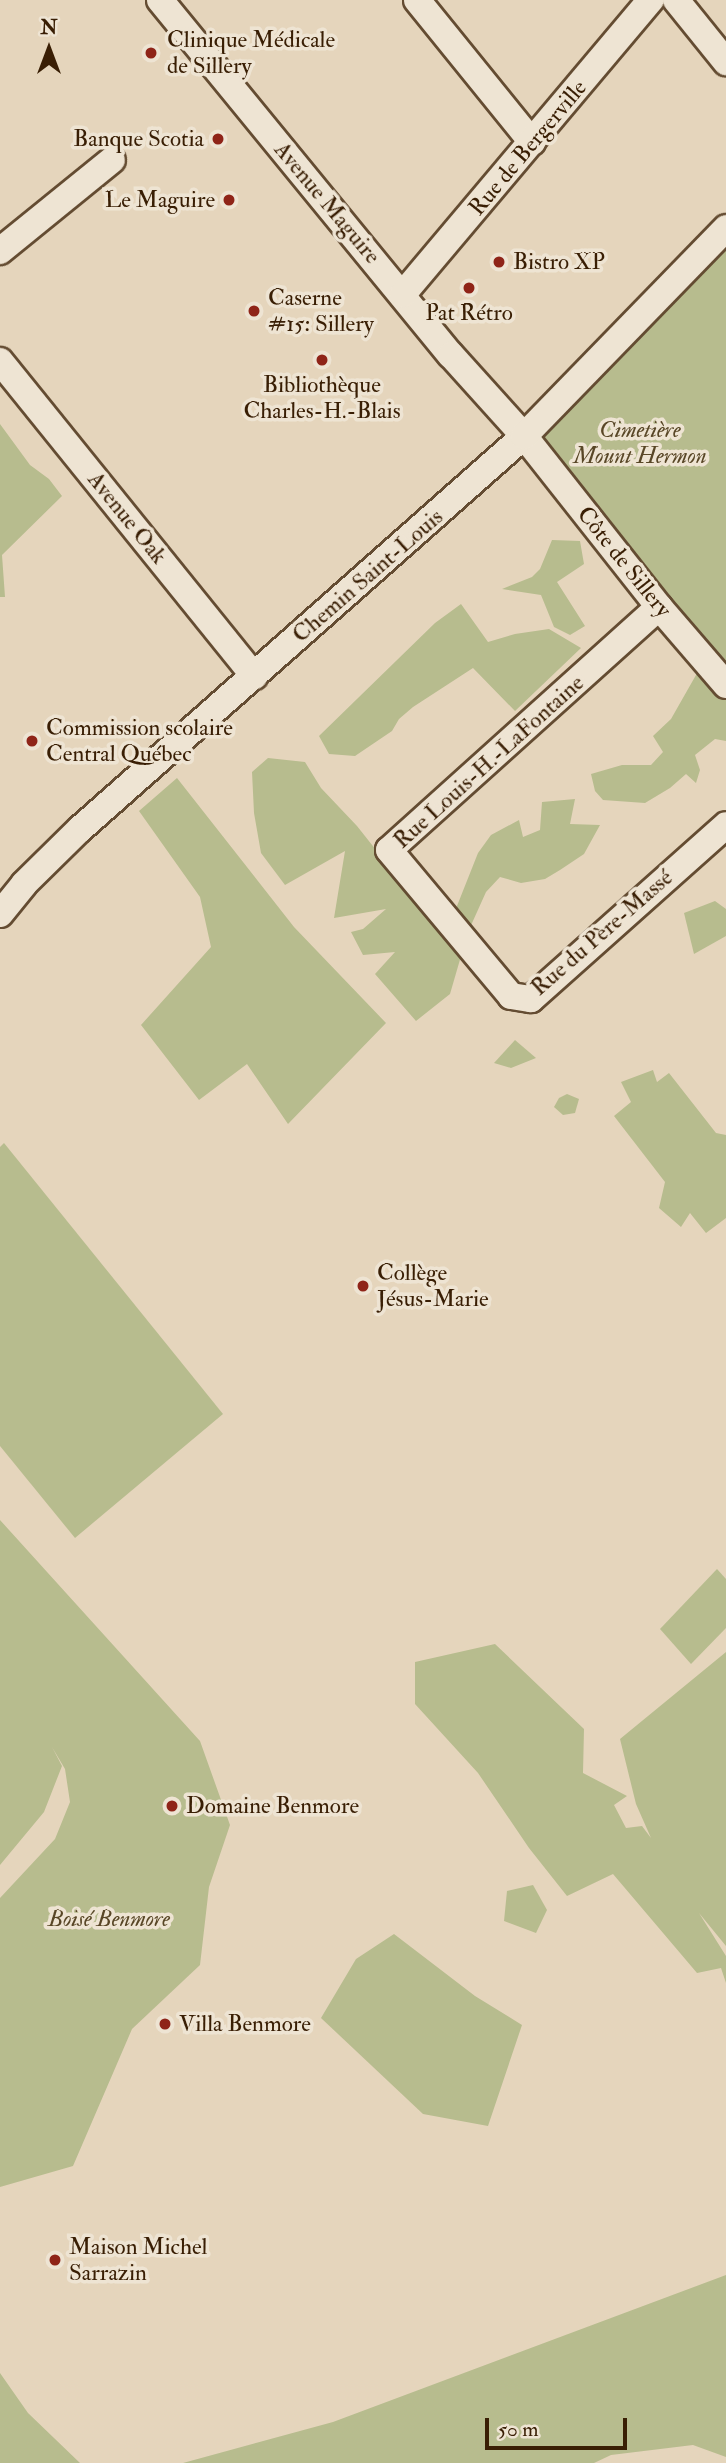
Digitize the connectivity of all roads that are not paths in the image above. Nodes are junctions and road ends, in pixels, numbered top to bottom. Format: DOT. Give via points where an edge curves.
graph roads {
  1 [pos="160,0"];
  2 [pos="417,0"];
  3 [pos="651,0"];
  4 [pos="676,0"];
  5 [pos="726,62"];
  6 [pos="533,142"];
  7 [pos="112,160"];
  8 [pos="726,228"];
  9 [pos="0,251"];
  10 [pos="403,293"];
  11 [pos="0,361"];
  12 [pos="524,436"];
  13 [pos="659,607"];
  14 [pos="254,676"];
  15 [pos="726,685"];
  16 [pos="726,825"];
  17 [pos="0,914"];
  18 [pos="451,926"];
  1 -- 10 [label="street, Avenue Maguire"];
  2 -- 6 [label="street"];
  3 -- 6 [label="street, Rue de Bergerville"];
  4 -- 5 [label="street"];
  6 -- 10 [label="street, Rue de Bergerville"];
  7 -- 9 [label="street"];
  8 -- 12 [label="street, Chemin Saint-Louis"];
  10 -- 12 [label="street, Avenue Maguire" via="471,379"];
  11 -- 14 [label="street, Avenue Oak"];
  12 -- 13 [label="street, Côte de Sillery"];
  12 -- 14 [label="street, Chemin Saint-Louis"];
  13 -- 15 [label="street, Côte de Sillery"];
  13 -- 18 [label="street, Rue Louis-H.-LaFontaine" via="389,850"];
  14 -- 17 [label="street, Chemin Saint-Louis" via="80,830"];
  16 -- 18 [label="street, Rue du Père-Massé" via="531,999 511,996"];
}
